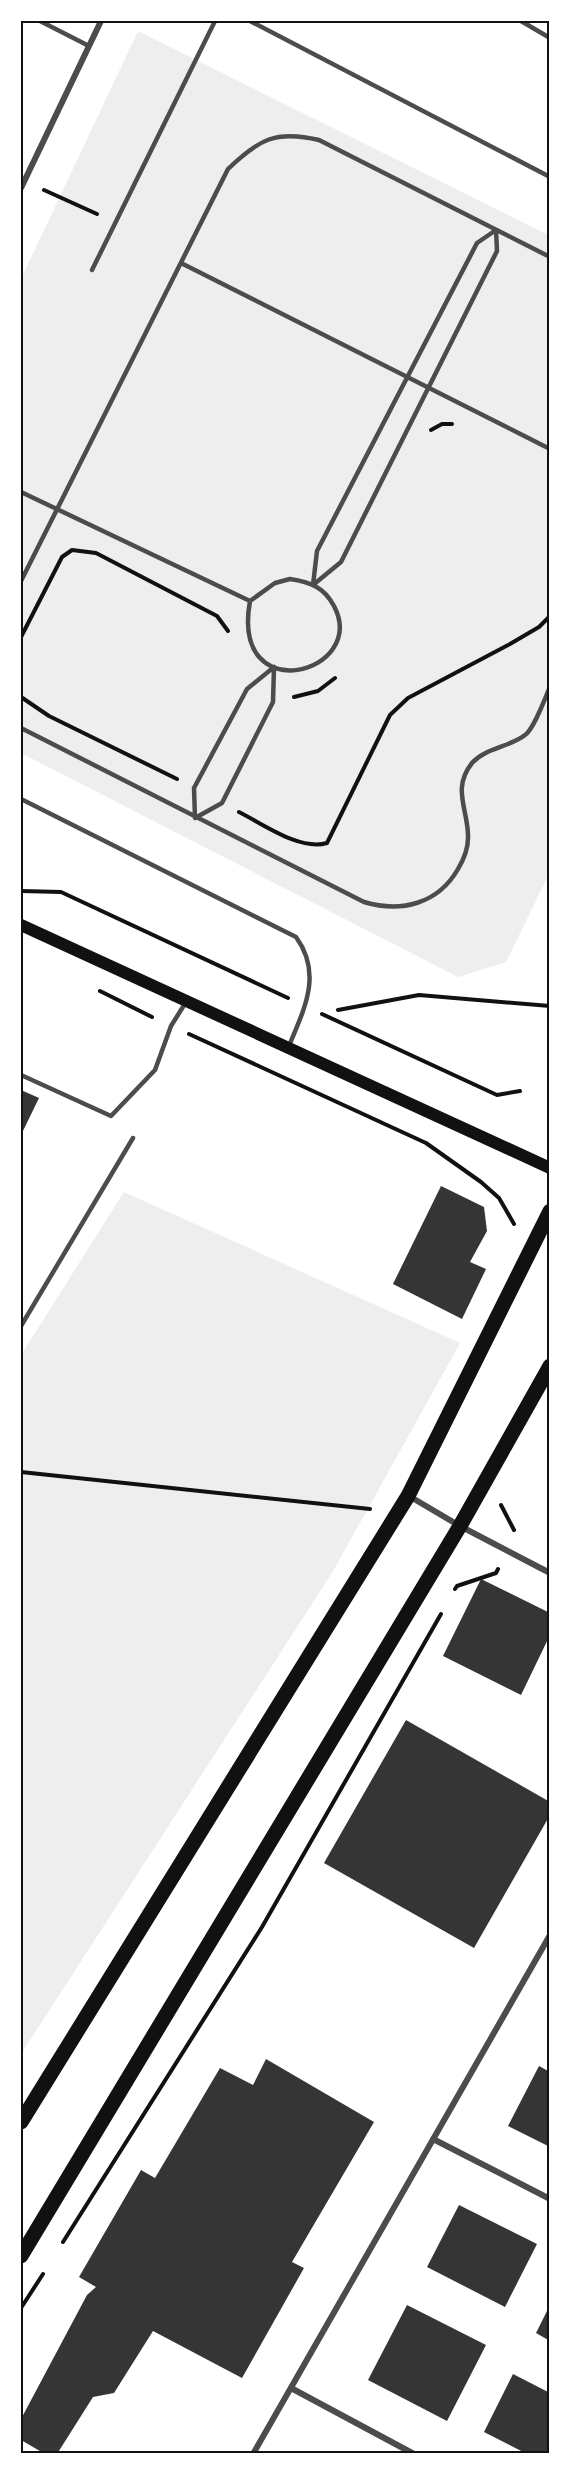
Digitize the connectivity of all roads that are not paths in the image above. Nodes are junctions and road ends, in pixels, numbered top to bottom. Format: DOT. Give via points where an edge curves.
graph roads {
  1 [pos="40,21"];
  2 [pos="101,21"];
  3 [pos="215,21"];
  4 [pos="250,21"];
  5 [pos="521,21"];
  6 [pos="550,38"];
  7 [pos="89,46"];
  8 [pos="550,177"];
  9 [pos="23,184"];
  10 [pos="496,230"];
  11 [pos="550,257"];
  12 [pos="181,263"];
  13 [pos="92,270"];
  14 [pos="407,377"];
  15 [pos="428,388"];
  16 [pos="550,449"];
  17 [pos="21,492"];
  18 [pos="57,509"];
  19 [pos="21,580"];
  20 [pos="313,585"];
  21 [pos="250,602"];
  22 [pos="274,667"];
  23 [pos="550,687"];
  24 [pos="21,728"];
  25 [pos="21,799"];
  26 [pos="195,818"];
  27 [pos="21,924"];
  28 [pos="186,1002"];
  29 [pos="289,1046"];
  30 [pos="21,1075"];
  31 [pos="133,1138"];
  32 [pos="550,1167"];
  33 [pos="550,1211"];
  34 [pos="21,1326"];
  35 [pos="550,1366"];
  36 [pos="408,1496"];
  37 [pos="460,1526"];
  38 [pos="550,1573"];
  39 [pos="550,1935"];
  40 [pos="21,2122"];
  41 [pos="433,2139"];
  42 [pos="550,2199"];
  43 [pos="21,2256"];
  44 [pos="291,2388"];
  45 [pos="253,2454"];
  46 [pos="414,2454"];
  1 -- 7 [label="lane"];
  2 -- 7 [label="street"];
  3 -- 13 [label="lane"];
  4 -- 8 [label="lane"];
  5 -- 6 [label="lane"];
  7 -- 9 [label="street"];
  10 -- 11 [label="lane"];
  10 -- 12 [label="lane" via="319,140 285,135 251,146 228,169"];
  10 -- 14 [label="lane" via="477,243"];
  10 -- 15 [label="lane" via="497,251"];
  12 -- 14 [label="lane"];
  12 -- 18 [label="lane"];
  14 -- 15 [label="lane"];
  14 -- 20 [label="lane" via="317,551"];
  15 -- 16 [label="lane"];
  15 -- 20 [label="lane" via="341,562"];
  17 -- 18 [label="lane"];
  18 -- 19 [label="lane"];
  18 -- 21 [label="lane"];
  20 -- 21 [label="lane" via="290,579 275,583"];
  20 -- 22 [label="lane" via="329,597 336,610 336,641 318,664 304,670"];
  21 -- 22 [label="lane" via="247,632 252,646"];
  22 -- 26 [label="lane" via="246,689 194,788"];
  22 -- 26 [label="lane" via="273,702 222,802"];
  23 -- 26 [label="lane" via="527,734 473,762 461,784 469,837 466,851 451,882 436,895 417,903 382,908 364,902"];
  24 -- 26 [label="lane"];
  25 -- 29 [label="lane" via="296,937 309,962 309,996"];
  27 -- 28 [label="main road"];
  28 -- 29 [label="main road"];
  28 -- 30 [label="lane" via="171,1026 155,1070 111,1116"];
  29 -- 32 [label="main road"];
  31 -- 34 [label="lane"];
  33 -- 36 [label="main road"];
  35 -- 37 [label="main road"];
  36 -- 37 [label="street"];
  36 -- 40 [label="main road"];
  37 -- 38 [label="street"];
  37 -- 43 [label="main road"];
  39 -- 41 [label="street"];
  41 -- 42 [label="street"];
  41 -- 44 [label="street"];
  44 -- 45 [label="street"];
  44 -- 46 [label="street"];
}
